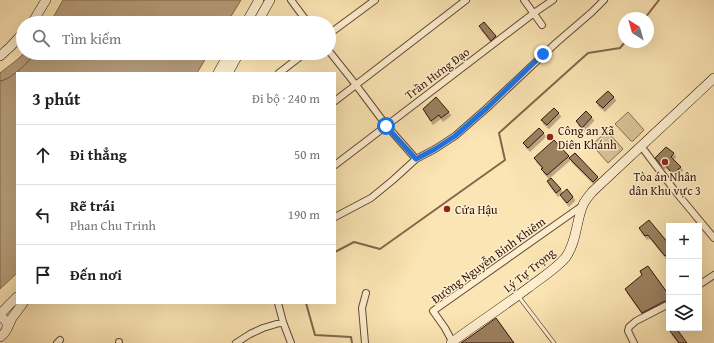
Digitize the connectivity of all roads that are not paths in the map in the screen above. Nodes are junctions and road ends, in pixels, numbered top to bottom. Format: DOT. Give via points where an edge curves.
graph roads {
  1 [pos="46,0"];
  2 [pos="259,0"];
  3 [pos="270,0"];
  4 [pos="291,0"];
  5 [pos="375,0"];
  6 [pos="466,0"];
  7 [pos="524,0"];
  8 [pos="553,0"];
  9 [pos="604,0"];
  10 [pos="534,14"];
  11 [pos="36,16"];
  12 [pos="250,16"];
  13 [pos="260,16"];
  14 [pos="303,16"];
  15 [pos="542,25"];
  16 [pos="336,29"];
  17 [pos="16,41"];
  18 [pos="0,56"];
  19 [pos="225,60"];
  20 [pos="235,60"];
  21 [pos="296,60"];
  22 [pos="336,60"];
  23 [pos="219,72"];
  24 [pos="229,72"];
  25 [pos="280,72"];
  26 [pos="714,78"];
  27 [pos="356,85"];
  28 [pos="336,101"];
  29 [pos="386,126"];
  30 [pos="641,146"];
  31 [pos="416,159"];
  32 [pos="336,164"];
  33 [pos="583,205"];
  34 [pos="336,216"];
  35 [pos="714,238"];
  36 [pos="714,275"];
  37 [pos="702,283"];
  38 [pos="366,293"];
  39 [pos="517,296"];
  40 [pos="16,298"];
  41 [pos="22,304"];
  42 [pos="278,304"];
  43 [pos="666,306"];
  44 [pos="0,316"];
  45 [pos="283,322"];
  46 [pos="4,333"];
  47 [pos="2,343"];
  48 [pos="236,343"];
  49 [pos="291,343"];
  50 [pos="365,343"];
  51 [pos="452,343"];
  52 [pos="554,343"];
  53 [pos="634,343"];
  1 -- 11 [label="street"];
  2 -- 12 [label="street"];
  3 -- 13 [label="street"];
  4 -- 14 [label="street"];
  5 -- 16 [label="street"];
  6 -- 27 [label="street"];
  7 -- 10 [label="street"];
  8 -- 10 [label="street, Trần Hưng Đạo"];
  9 -- 31 [label="street" via="455,136"];
  10 -- 15 [label="street"];
  10 -- 29 [label="street, Trần Hưng Đạo"];
  17 -- 18 [label="street"];
  19 -- 23 [label="street"];
  20 -- 24 [label="street"];
  21 -- 25 [label="street"];
  22 -- 27 [label="street"];
  26 -- 30 [label="street, Lý Tự Trọng"];
  27 -- 28 [label="street"];
  27 -- 29 [label="street"];
  29 -- 31 [label="street"];
  29 -- 32 [label="street, Trần Hưng Đạo"];
  30 -- 33 [label="street, Lý Tự Trọng" via="592,192"];
  30 -- 35 [label="street"];
  31 -- 34 [label="street" via="371,198"];
  33 -- 39 [label="street, Lý Tự Trọng" via="573,244 567,255 551,271"];
  33 -- 51 [label="street, Đường Nguyễn Bỉnh Khiêm" via="433,311"];
  36 -- 37 [label="street"];
  38 -- 50 [label="street" via="362,308"];
  39 -- 51 [label="street, Lý Tự Trọng"];
  39 -- 52 [label="lane"];
  40 -- 44 [label="street"];
  41 -- 46 [label="street"];
  42 -- 45 [label="street"];
  43 -- 53 [label="street" via="628,327"];
  44 -- 46 [label="street" via="7,324"];
  45 -- 48 [label="street" via="263,328"];
  45 -- 49 [label="street"];
  46 -- 47 [label="street"];
}
